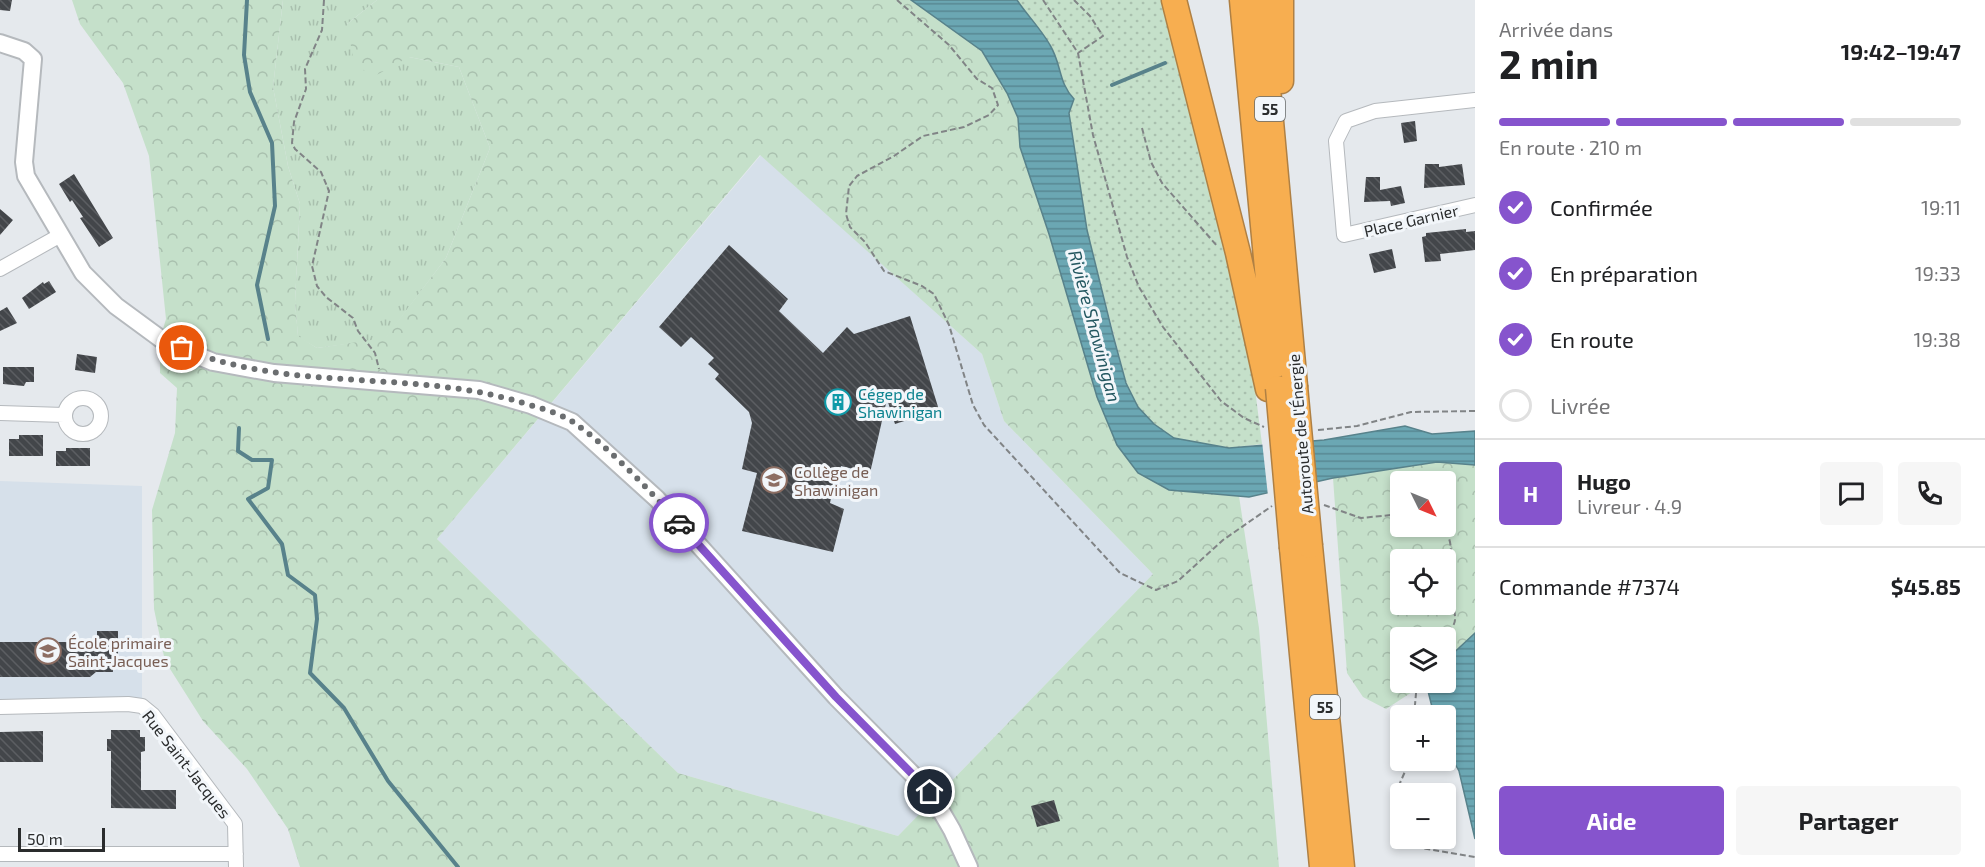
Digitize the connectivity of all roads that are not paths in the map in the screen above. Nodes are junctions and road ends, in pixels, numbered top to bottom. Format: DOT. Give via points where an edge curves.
graph roads {
  1 [pos="1174,0"];
  2 [pos="1246,0"];
  3 [pos="1281,0"];
  4 [pos="0,43"];
  5 [pos="1475,100"];
  6 [pos="1475,205"];
  7 [pos="1281,218"];
  8 [pos="59,236"];
  9 [pos="0,269"];
  10 [pos="1280,388"];
  11 [pos="0,414"];
  12 [pos="64,415"];
  13 [pos="1301,547"];
  14 [pos="0,707"];
  15 [pos="0,854"];
  16 [pos="236,861"];
  17 [pos="969,867"];
  18 [pos="1323,867"];
  19 [pos="1342,867"];
  1 -- 10 [label="highway" via="1238,253"];
  2 -- 7 [label="highway, Autoroute de l'Énergie / 55"];
  2 -- 10 [label="highway, Autoroute de l'Énergie / 55"];
  3 -- 7 [label="highway"];
  4 -- 8 [label="street" via="24,51 33,59 26,176"];
  5 -- 6 [label="street, Place Garnier" via="1375,111 1346,122 1336,141 1344,236"];
  7 -- 10 [label="highway, Autoroute de l'Énergie / 55"];
  8 -- 9 [label="street"];
  8 -- 17 [label="street" via="83,273 116,306 165,342 213,362 274,373 479,390 572,422 657,499 836,697 930,792"];
  10 -- 13 [label="highway, Autoroute de l'Énergie / 55, bridge"];
  10 -- 13 [label="highway, Autoroute de l'Énergie / 55, bridge" via="1283,456"];
  11 -- 12 [label="street"];
  13 -- 18 [label="highway, Autoroute de l'Énergie / 55"];
  13 -- 19 [label="highway, Autoroute de l'Énergie / 55"];
  14 -- 16 [label="street, Rue Saint-Jacques" via="142,706 186,756 235,824"];
  15 -- 16 [label="street"];
}
